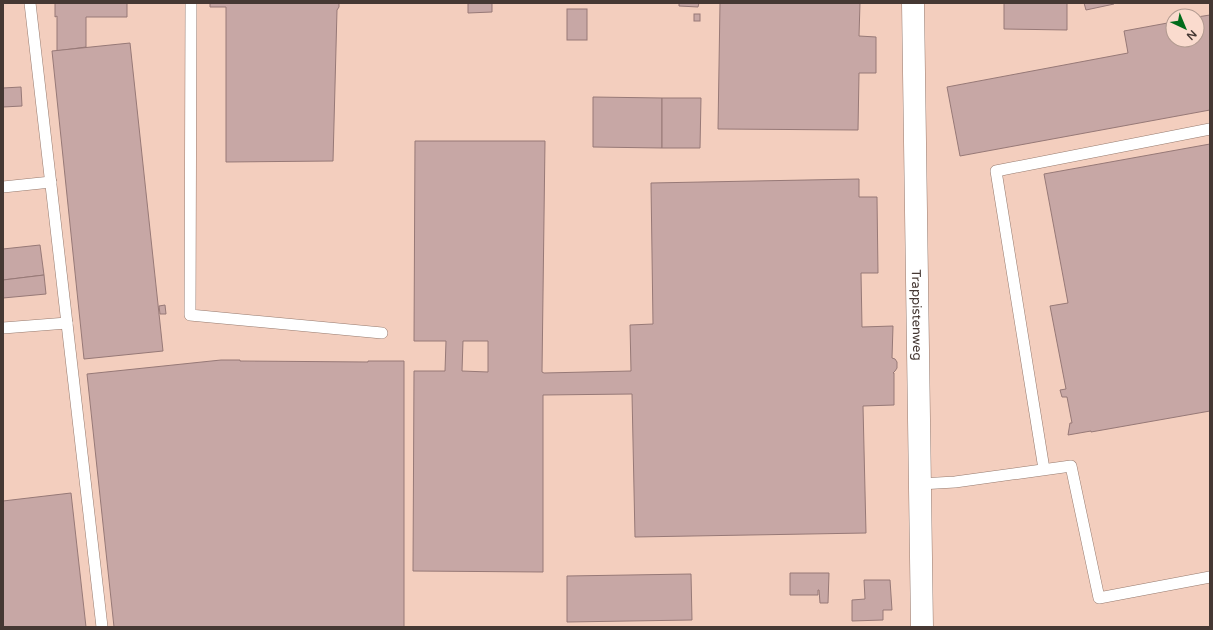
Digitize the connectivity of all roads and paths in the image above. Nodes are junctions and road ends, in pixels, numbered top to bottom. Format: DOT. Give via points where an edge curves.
graph roads {
  1 [pos="30,3"];
  2 [pos="191,3"];
  3 [pos="912,3"];
  4 [pos="1210,129"];
  5 [pos="51,182"];
  6 [pos="3,187"];
  7 [pos="67,323"];
  8 [pos="3,328"];
  9 [pos="382,333"];
  10 [pos="1044,469"];
  11 [pos="920,484"];
  12 [pos="1210,578"];
  13 [pos="102,627"];
  14 [pos="922,627"];
  1 -- 5 [label="lane"];
  2 -- 9 [label="lane" via="190,315"];
  3 -- 11 [label="street, Trappistenweg"];
  4 -- 10 [label="lane" via="996,171"];
  5 -- 6 [label="lane"];
  5 -- 7 [label="lane"];
  7 -- 8 [label="lane"];
  7 -- 13 [label="lane"];
  10 -- 11 [label="lane" via="955,482"];
  10 -- 12 [label="lane" via="1071,466 1099,598"];
  11 -- 14 [label="street, Trappistenweg"];
}
